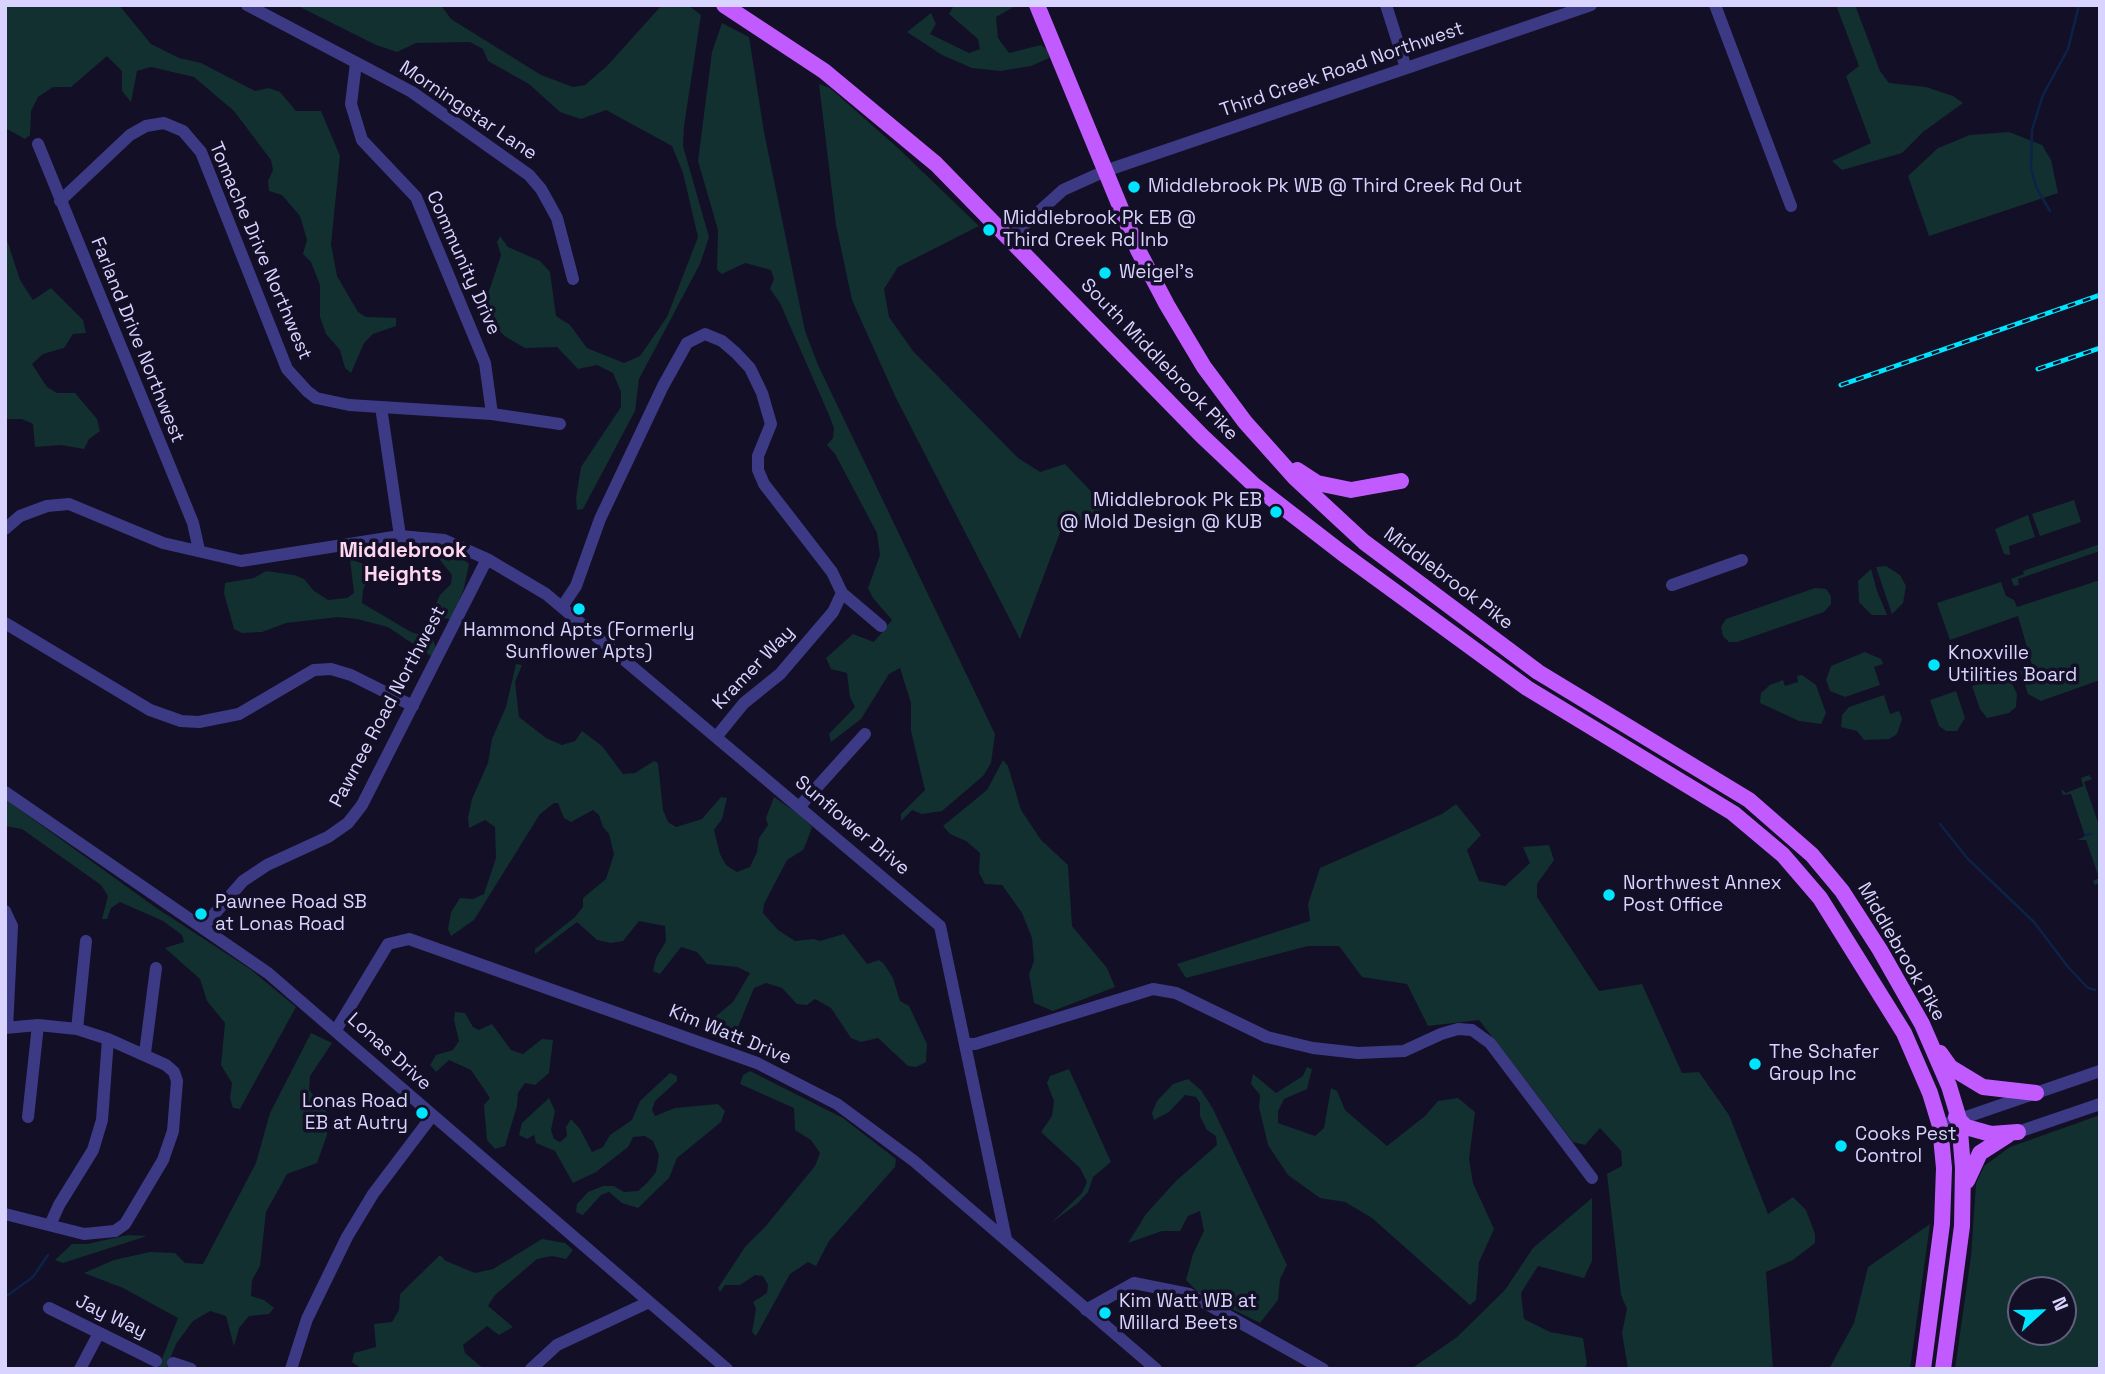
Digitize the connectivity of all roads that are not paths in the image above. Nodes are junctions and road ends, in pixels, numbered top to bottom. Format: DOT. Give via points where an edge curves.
graph roads {
  1 [pos="247,5"];
  2 [pos="724,5"];
  3 [pos="1037,5"];
  4 [pos="1386,5"];
  5 [pos="1591,5"];
  6 [pos="1715,5"];
  7 [pos="356,63"];
  8 [pos="1406,68"];
  9 [pos="38,144"];
  10 [pos="1105,171"];
  11 [pos="60,201"];
  12 [pos="1791,206"];
  13 [pos="1011,237"];
  14 [pos="573,279"];
  15 [pos="382,407"];
  16 [pos="492,414"];
  17 [pos="560,424"];
  18 [pos="1270,450"];
  19 [pos="1401,481"];
  20 [pos="5,528"];
  21 [pos="400,536"];
  22 [pos="200,550"];
  23 [pos="1342,553"];
  24 [pos="487,559"];
  25 [pos="1742,560"];
  26 [pos="1672,585"];
  27 [pos="842,593"];
  28 [pos="562,607"];
  29 [pos="5,623"];
  30 [pos="881,626"];
  31 [pos="413,706"];
  32 [pos="865,734"];
  33 [pos="717,736"];
  34 [pos="5,792"];
  35 [pos="800,806"];
  36 [pos="1783,855"];
  37 [pos="5,911"];
  38 [pos="203,927"];
  39 [pos="86,941"];
  40 [pos="156,968"];
  41 [pos="38,1025"];
  42 [pos="6,1028"];
  43 [pos="77,1029"];
  44 [pos="336,1030"];
  45 [pos="1925,1031"];
  46 [pos="108,1039"];
  47 [pos="965,1044"];
  48 [pos="145,1054"];
  49 [pos="2100,1071"];
  50 [pos="2036,1093"];
  51 [pos="2100,1104"];
  52 [pos="432,1116"];
  53 [pos="28,1117"];
  54 [pos="1959,1119"];
  55 [pos="1940,1126"];
  56 [pos="2018,1132"];
  57 [pos="1592,1178"];
  58 [pos="5,1214"];
  59 [pos="50,1225"];
  60 [pos="1962,1226"];
  61 [pos="1006,1239"];
  62 [pos="649,1302"];
  63 [pos="49,1308"];
  64 [pos="1086,1310"];
  65 [pos="99,1333"];
  66 [pos="156,1361"];
  67 [pos="173,1363"];
  68 [pos="80,1369"];
  69 [pos="191,1369"];
  70 [pos="291,1369"];
  71 [pos="531,1369"];
  72 [pos="727,1369"];
  73 [pos="1156,1369"];
  74 [pos="1323,1369"];
  75 [pos="1923,1369"];
  76 [pos="1943,1369"];
  1 -- 7 [label="street, Morningstar Lane"];
  2 -- 13 [label="main road, South Middlebrook Pike" via="849,90 936,164"];
  3 -- 10 [label="main road"];
  4 -- 8 [label="street"];
  5 -- 8 [label="street, Third Creek Road Northwest"];
  6 -- 12 [label="street"];
  7 -- 14 [label="street, Morningstar Lane" via="412,92 529,175 558,218"];
  7 -- 16 [label="street, Community Drive" via="351,104 362,140 416,197 485,363"];
  8 -- 10 [label="street, Third Creek Road Northwest"];
  9 -- 11 [label="street, Farland Drive Northwest"];
  10 -- 13 [label="street, Third Creek Road Northwest" via="1063,190"];
  10 -- 18 [label="main road" via="1167,305 1204,367"];
  11 -- 15 [label="street, Tomache Drive Northwest" via="130,135 164,123 184,131 201,152 287,369 316,398"];
  11 -- 22 [label="street, Farland Drive Northwest" via="193,523"];
  13 -- 23 [label="main road, South Middlebrook Pike" via="1202,436 1254,485"];
  15 -- 16 [label="street, Tomache Drive Northwest"];
  15 -- 21 [label="street"];
  16 -- 17 [label="street, Tomache Drive Northwest"];
  18 -- 19 [label="main road" via="1327,485 1351,490"];
  18 -- 45 [label="main road, Middlebrook Pike" via="1364,542 1538,672 1749,800 1812,855 1880,950"];
  20 -- 22 [label="street, Sunflower Drive" via="20,516 69,504 163,543"];
  21 -- 22 [label="street, Sunflower Drive" via="241,561"];
  21 -- 24 [label="street, Sunflower Drive" via="444,540"];
  23 -- 36 [label="main road, Middlebrook Pike" via="1527,688 1737,816"];
  24 -- 28 [label="street, Sunflower Drive"];
  24 -- 31 [label="street, Pawnee Road Northwest"];
  25 -- 26 [label="street"];
  27 -- 28 [label="street" via="832,572 777,503 758,470 758,456 771,424 750,368 722,341 705,334 687,343 663,386 600,519 576,586"];
  27 -- 30 [label="street"];
  27 -- 33 [label="street, Kramer Way" via="832,612 780,674 744,703"];
  28 -- 33 [label="street, Sunflower Drive"];
  29 -- 31 [label="street" via="150,710 181,721 239,714 314,670 351,675"];
  31 -- 38 [label="street, Pawnee Road Northwest" via="348,823 243,881"];
  32 -- 35 [label="street"];
  33 -- 35 [label="street, Sunflower Drive"];
  34 -- 38 [label="street, Lonas Drive"];
  35 -- 47 [label="street, Sunflower Drive" via="940,926"];
  36 -- 54 [label="main road" via="1827,893 1855,932 1911,1025 1949,1110"];
  36 -- 55 [label="main road, Middlebrook Pike" via="1820,898 1904,1032"];
  37 -- 42 [label="street" via="12,926"];
  38 -- 44 [label="street, Lonas Drive"];
  39 -- 43 [label="street"];
  40 -- 48 [label="street"];
  41 -- 42 [label="street"];
  41 -- 43 [label="street"];
  41 -- 53 [label="street"];
  43 -- 46 [label="street"];
  44 -- 52 [label="street, Lonas Drive"];
  44 -- 61 [label="street, Kim Watt Drive" via="388,944 409,939 757,1063 837,1104 914,1161"];
  45 -- 50 [label="main road" via="1950,1068 1966,1079 2000,1091"];
  45 -- 54 [label="main road, Middlebrook Pike"];
  46 -- 48 [label="street"];
  46 -- 59 [label="street" via="102,1120 93,1150"];
  47 -- 57 [label="street" via="1153,989 1176,993 1267,1037 1313,1048 1358,1053 1404,1051 1441,1034 1472,1030 1490,1043"];
  47 -- 61 [label="street, Sunflower Drive"];
  48 -- 59 [label="street" via="174,1072 177,1081 173,1131 134,1213 115,1231 85,1234"];
  49 -- 50 [label="street"];
  50 -- 54 [label="street"];
  51 -- 56 [label="street"];
  52 -- 62 [label="street, Lonas Drive"];
  52 -- 70 [label="street" via="346,1237 307,1320"];
  54 -- 55 [label="street"];
  54 -- 56 [label="main road" via="1966,1127 1992,1134"];
  54 -- 60 [label="main road, Middlebrook Pike"];
  55 -- 75 [label="main road, Middlebrook Pike" via="1942,1224"];
  56 -- 60 [label="main road" via="1980,1153 1968,1175"];
  58 -- 59 [label="street"];
  60 -- 76 [label="main road, Middlebrook Pike"];
  61 -- 64 [label="street, Kim Watt Drive"];
  62 -- 71 [label="street" via="557,1345"];
  62 -- 72 [label="street, Lonas Drive"];
  63 -- 65 [label="street, Jay Way"];
  64 -- 73 [label="street, Kim Watt Drive"];
  64 -- 74 [label="street" via="1134,1283 1189,1294"];
  65 -- 66 [label="street, Jay Way"];
  65 -- 68 [label="street"];
  67 -- 69 [label="street"];
}
